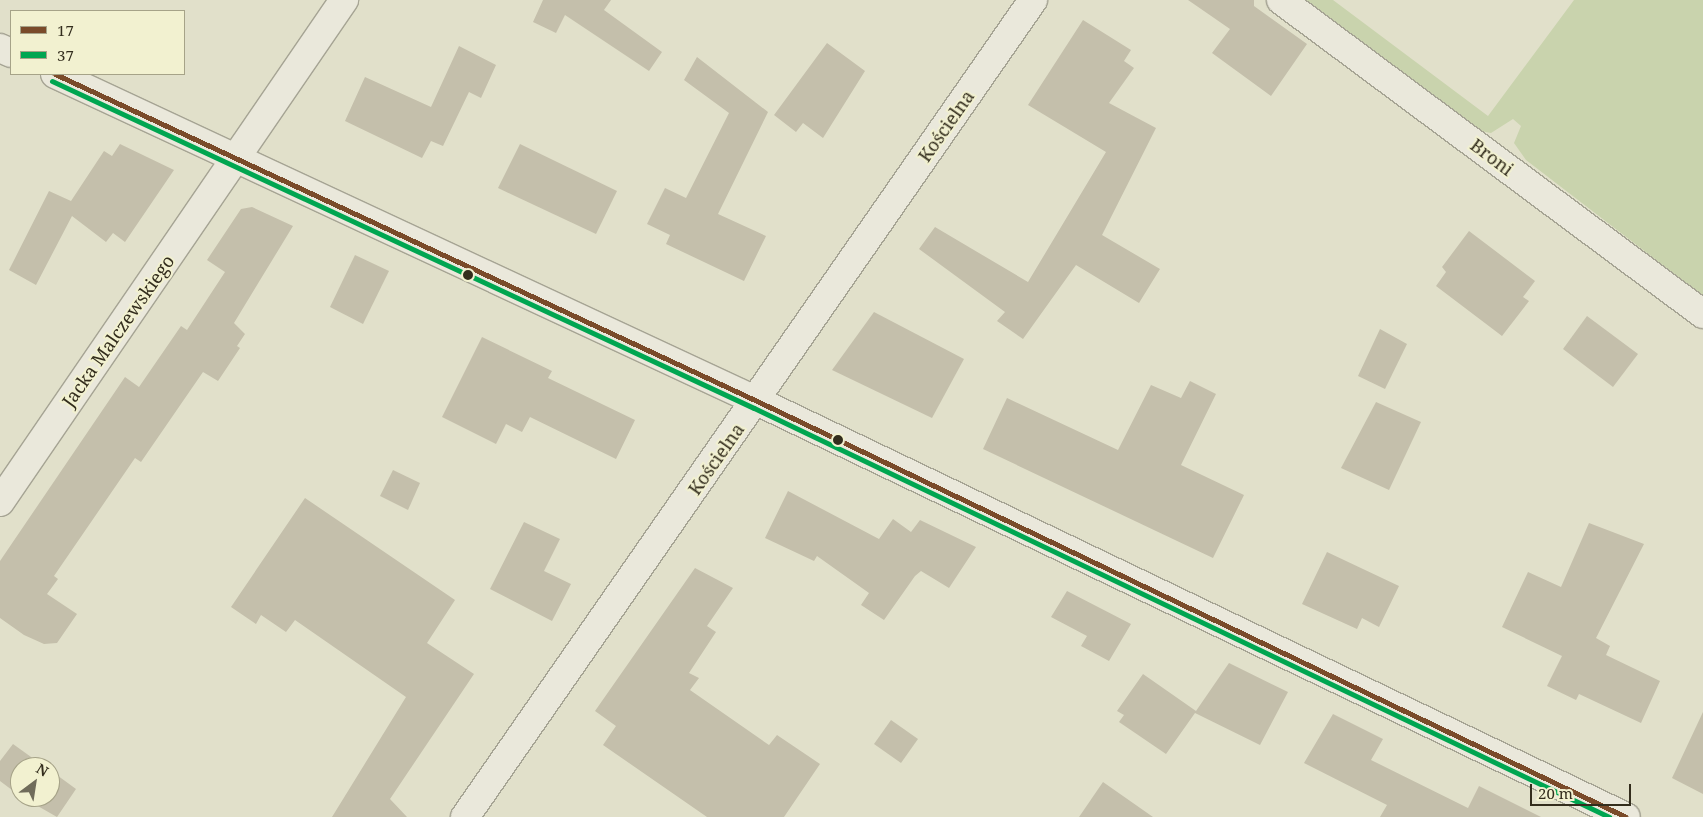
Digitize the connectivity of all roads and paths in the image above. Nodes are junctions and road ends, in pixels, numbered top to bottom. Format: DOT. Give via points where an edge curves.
graph roads {
  1 [pos="344,0"];
  2 [pos="1033,0"];
  3 [pos="1281,0"];
  4 [pos="57,75"];
  5 [pos="237,160"];
  6 [pos="1703,314"];
  7 [pos="757,401"];
  8 [pos="0,502"];
  9 [pos="464,817"];
  10 [pos="1626,817"];
  1 -- 5 [label="street, Jacka Malczewskiego"];
  2 -- 7 [label="street, Kościelna"];
  3 -- 6 [label="street, Broni"];
  4 -- 5 [label="street"];
  5 -- 7 [label="street"];
  5 -- 8 [label="street, Jacka Malczewskiego"];
  7 -- 9 [label="street, Kościelna"];
  7 -- 10 [label="street"];
}
